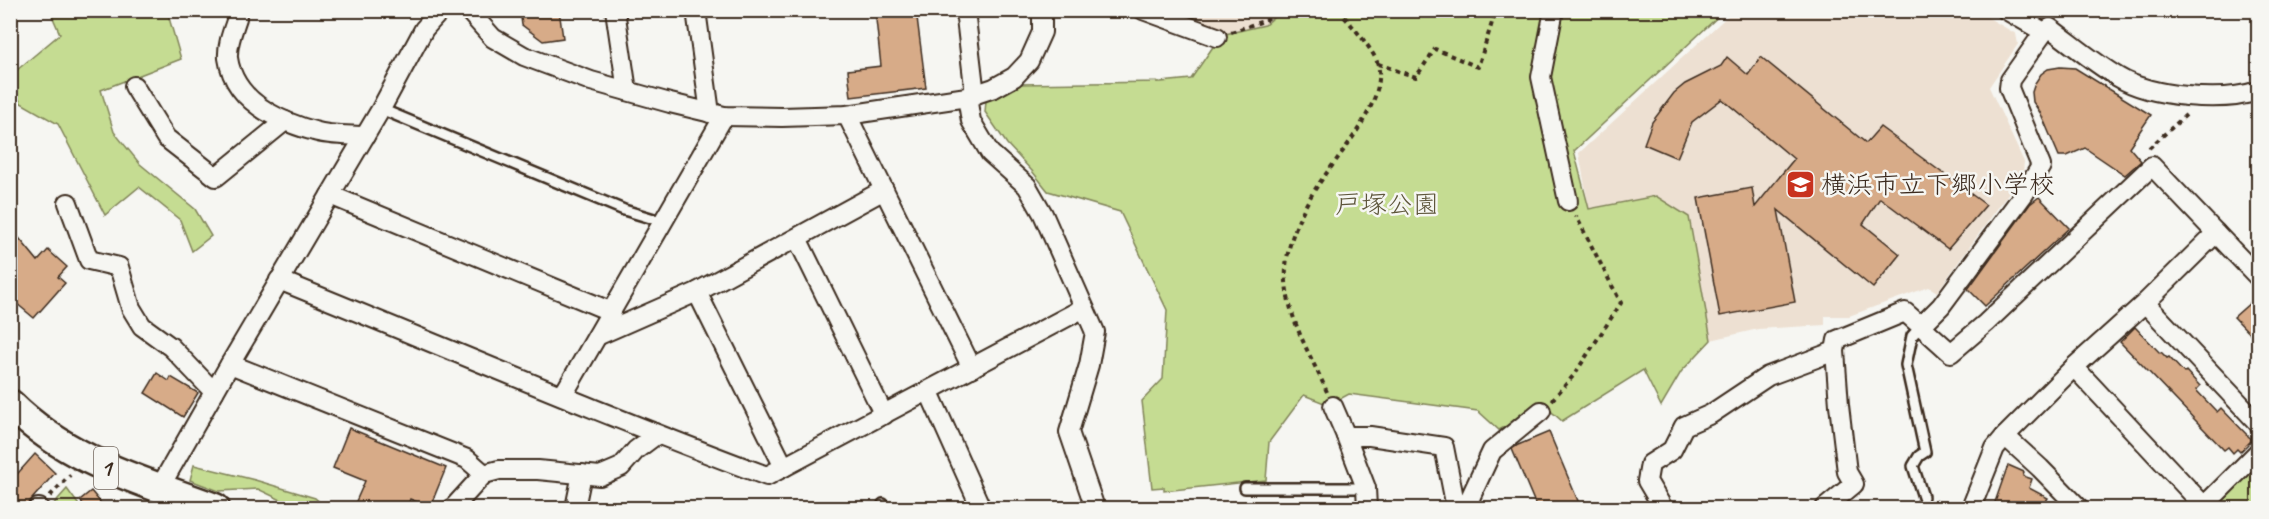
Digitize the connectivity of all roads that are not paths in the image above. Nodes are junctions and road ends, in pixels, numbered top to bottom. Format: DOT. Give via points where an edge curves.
graph roads {
  1 [pos="441,10"];
  2 [pos="468,10"];
  3 [pos="615,10"];
  4 [pos="696,10"];
  5 [pos="965,10"];
  6 [pos="1042,10"];
  7 [pos="1143,10"];
  8 [pos="1554,10"];
  9 [pos="2010,12"];
  10 [pos="238,14"];
  11 [pos="2043,32"];
  12 [pos="1216,37"];
  13 [pos="134,86"];
  14 [pos="627,91"];
  15 [pos="2259,91"];
  16 [pos="971,96"];
  17 [pos="381,109"];
  18 [pos="717,114"];
  19 [pos="847,115"];
  20 [pos="285,121"];
  21 [pos="365,136"];
  22 [pos="884,190"];
  23 [pos="330,195"];
  24 [pos="1568,201"];
  25 [pos="68,203"];
  26 [pos="664,222"];
  27 [pos="2216,233"];
  28 [pos="797,238"];
  29 [pos="2256,269"];
  30 [pos="279,280"];
  31 [pos="697,292"];
  32 [pos="2145,303"];
  33 [pos="1084,308"];
  34 [pos="612,312"];
  35 [pos="1921,326"];
  36 [pos="597,336"];
  37 [pos="1835,351"];
  38 [pos="230,364"];
  39 [pos="2074,367"];
  40 [pos="972,368"];
  41 [pos="214,392"];
  42 [pos="929,392"];
  43 [pos="563,395"];
  44 [pos="10,404"];
  45 [pos="1333,406"];
  46 [pos="1541,411"];
  47 [pos="884,415"];
  48 [pos="2259,423"];
  49 [pos="656,435"];
  50 [pos="1346,436"];
  51 [pos="2005,436"];
  52 [pos="2259,452"];
  53 [pos="784,467"];
  54 [pos="484,474"];
  55 [pos="582,474"];
  56 [pos="160,487"];
  57 [pos="1245,488"];
  58 [pos="1366,488"];
  59 [pos="1923,497"];
  60 [pos="215,508"];
  61 [pos="453,508"];
  62 [pos="575,508"];
  63 [pos="981,508"];
  64 [pos="1095,508"];
  65 [pos="1367,508"];
  66 [pos="1456,508"];
  67 [pos="1468,508"];
  68 [pos="1663,508"];
  69 [pos="1825,508"];
  70 [pos="1971,508"];
  71 [pos="2079,508"];
  1 -- 17 [label="street" via="424,29"];
  2 -- 14 [label="street" via="494,38 524,56"];
  3 -- 14 [label="street"];
  4 -- 18 [label="street"];
  5 -- 16 [label="street"];
  6 -- 16 [label="street" via="1042,32 1029,61 1014,77"];
  7 -- 12 [label="street"];
  8 -- 24 [label="street" via="1541,77"];
  9 -- 11 [label="street"];
  10 -- 20 [label="street" via="228,58 234,78 246,96"];
  11 -- 15 [label="street" via="2050,28 2119,78 2149,89 2205,97"];
  11 -- 35 [label="street" via="2010,80 2009,88 2041,166 1941,306"];
  13 -- 20 [label="street" via="166,138 216,177"];
  14 -- 18 [label="street"];
  16 -- 19 [label="street"];
  16 -- 33 [label="street" via="971,121 990,153 1027,186"];
  17 -- 21 [label="street"];
  17 -- 26 [label="lane" via="624,210"];
  18 -- 19 [label="street"];
  18 -- 26 [label="street"];
  19 -- 22 [label="street"];
  20 -- 21 [label="street" via="316,132"];
  21 -- 23 [label="street"];
  22 -- 28 [label="street"];
  22 -- 40 [label="street"];
  23 -- 30 [label="street"];
  23 -- 34 [label="street"];
  25 -- 41 [label="street" via="89,260 119,267 131,308 142,326 171,347"];
  26 -- 34 [label="street"];
  27 -- 29 [label="street"];
  27 -- 32 [label="street"];
  27 -- 35 [label="street" via="2152,166 1951,353"];
  28 -- 31 [label="street"];
  28 -- 47 [label="street"];
  30 -- 38 [label="street"];
  30 -- 43 [label="street"];
  31 -- 36 [label="street"];
  31 -- 53 [label="street"];
  32 -- 39 [label="street"];
  32 -- 48 [label="street"];
  33 -- 40 [label="street"];
  33 -- 64 [label="street" via="1095,332 1069,432"];
  34 -- 36 [label="street"];
  35 -- 37 [label="street" via="1905,312 1900,313 1837,340"];
  35 -- 59 [label="lane" via="1912,336 1906,365 1925,452 1913,466"];
  36 -- 43 [label="street"];
  37 -- 68 [label="street" via="1767,376 1711,414 1684,426 1672,450 1650,464 1647,481"];
  37 -- 69 [label="street" via="1847,472 1854,484"];
  38 -- 41 [label="street"];
  38 -- 54 [label="street" via="467,459"];
  39 -- 51 [label="street"];
  39 -- 52 [label="street" via="2204,506"];
  40 -- 42 [label="street"];
  41 -- 56 [label="street"];
  42 -- 47 [label="street"];
  42 -- 63 [label="street"];
  43 -- 49 [label="street"];
  44 -- 56 [label="highway, 1" via="83,458"];
  45 -- 50 [label="street"];
  46 -- 67 [label="street" via="1492,452"];
  47 -- 53 [label="street"];
  49 -- 53 [label="street" via="767,476"];
  49 -- 55 [label="street" via="621,467 600,476"];
  50 -- 58 [label="street"];
  50 -- 66 [label="street" via="1444,447"];
  51 -- 70 [label="street" via="1995,448"];
  51 -- 71 [label="street"];
  54 -- 55 [label="street" via="538,470"];
  54 -- 61 [label="street"];
  55 -- 62 [label="street"];
  56 -- 60 [label="highway, 1"];
  57 -- 58 [label="lane"];
  58 -- 65 [label="street"];
}
